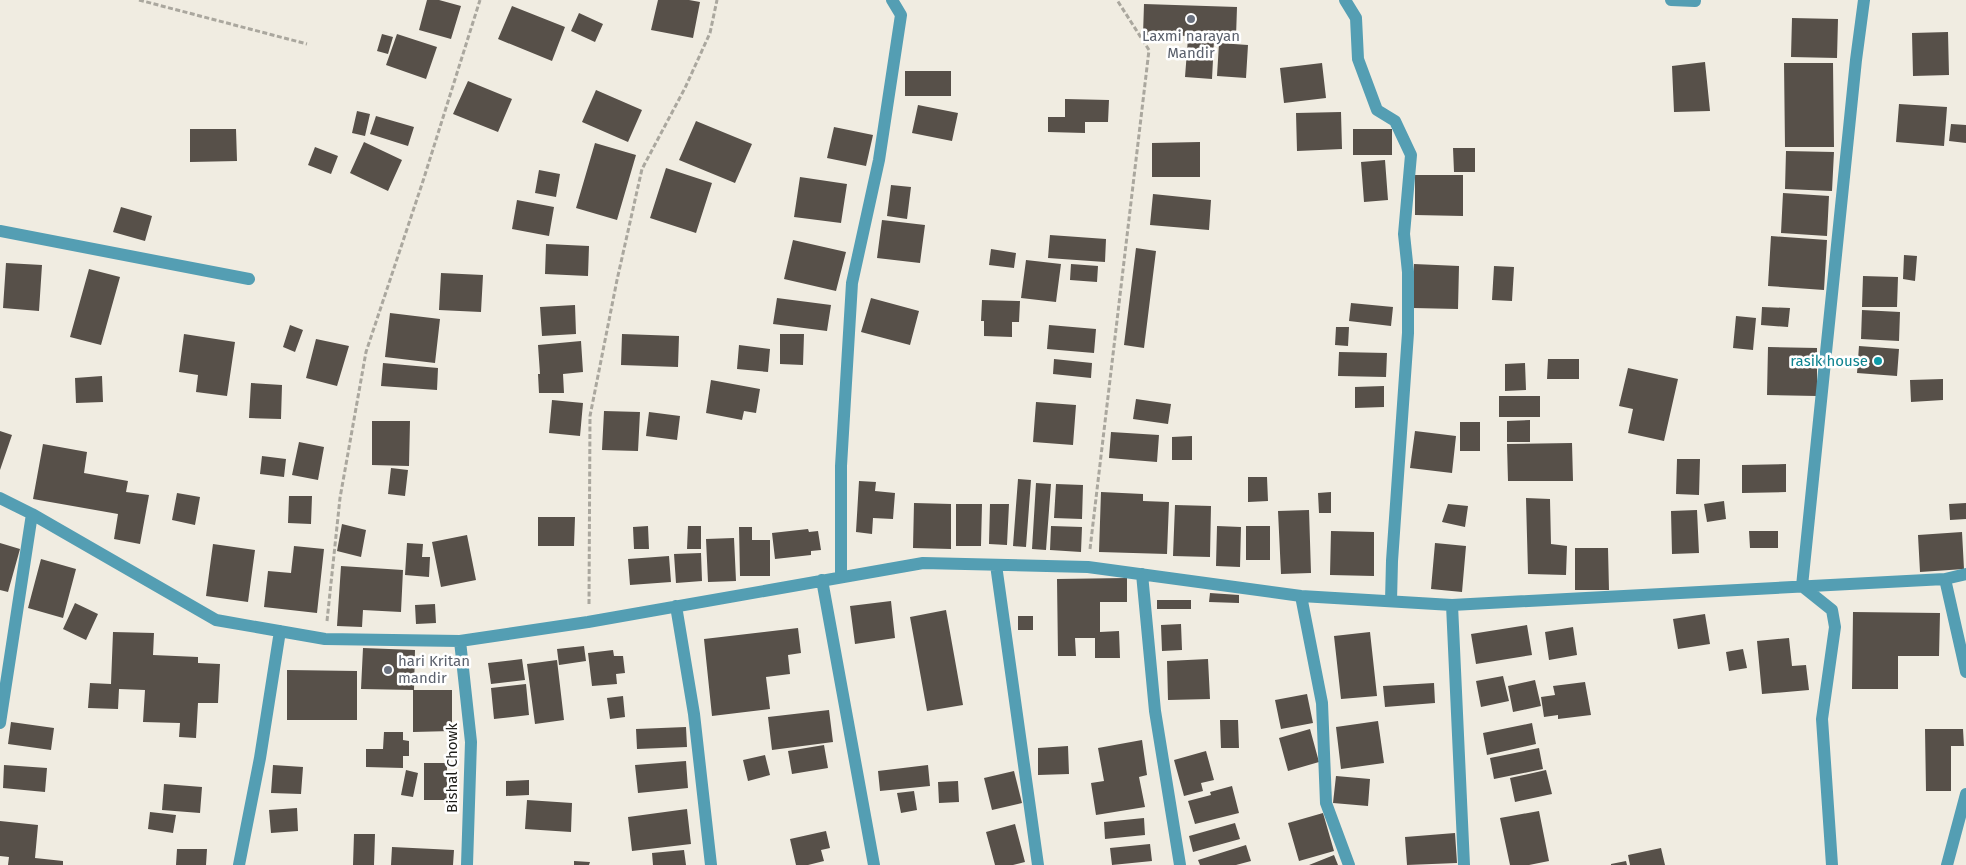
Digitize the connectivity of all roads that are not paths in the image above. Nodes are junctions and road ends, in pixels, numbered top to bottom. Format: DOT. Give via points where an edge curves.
graph roads {
  1 [pos="892,0"];
  2 [pos="1344,0"];
  3 [pos="1671,0"];
  4 [pos="1864,0"];
  5 [pos="1695,2"];
  6 [pos="0,232"];
  7 [pos="249,279"];
  8 [pos="0,498"];
  9 [pos="32,514"];
  10 [pos="996,565"];
  11 [pos="1142,574"];
  12 [pos="1966,574"];
  13 [pos="842,577"];
  14 [pos="1945,579"];
  15 [pos="822,580"];
  16 [pos="1802,586"];
  17 [pos="1300,596"];
  18 [pos="1392,602"];
  19 [pos="1452,605"];
  20 [pos="676,606"];
  21 [pos="280,631"];
  22 [pos="460,641"];
  23 [pos="1966,672"];
  24 [pos="0,723"];
  25 [pos="1966,794"];
  26 [pos="239,865"];
  27 [pos="467,865"];
  28 [pos="711,865"];
  29 [pos="874,865"];
  30 [pos="1038,865"];
  31 [pos="1180,865"];
  32 [pos="1350,865"];
  33 [pos="1464,865"];
  34 [pos="1832,865"];
  35 [pos="1947,865"];
  1 -- 13 [label="street" via="901,15 879,160 852,283 841,466"];
  2 -- 18 [label="street" via="1356,18 1358,59 1377,110 1395,121 1411,155 1404,234 1408,333"];
  3 -- 5 [label="street"];
  4 -- 16 [label="street"];
  6 -- 7 [label="street"];
  8 -- 9 [label="street"];
  9 -- 21 [label="street" via="216,620"];
  9 -- 24 [label="street"];
  10 -- 11 [label="street" via="1088,567"];
  10 -- 13 [label="street" via="923,562"];
  10 -- 30 [label="street"];
  11 -- 17 [label="street"];
  11 -- 31 [label="street" via="1155,711"];
  12 -- 14 [label="street"];
  13 -- 15 [label="street"];
  14 -- 16 [label="street"];
  14 -- 23 [label="street"];
  15 -- 20 [label="street"];
  15 -- 29 [label="street"];
  16 -- 19 [label="street"];
  16 -- 34 [label="street" via="1832,610 1835,627 1822,719"];
  17 -- 18 [label="street"];
  17 -- 32 [label="street" via="1322,703 1326,803"];
  18 -- 19 [label="street"];
  19 -- 33 [label="street"];
  20 -- 22 [label="street"];
  20 -- 28 [label="street" via="694,714"];
  21 -- 22 [label="street" via="325,639"];
  21 -- 26 [label="street"];
  22 -- 27 [label="street, Bishal Chowk" via="471,742"];
  25 -- 35 [label="street"];
}
